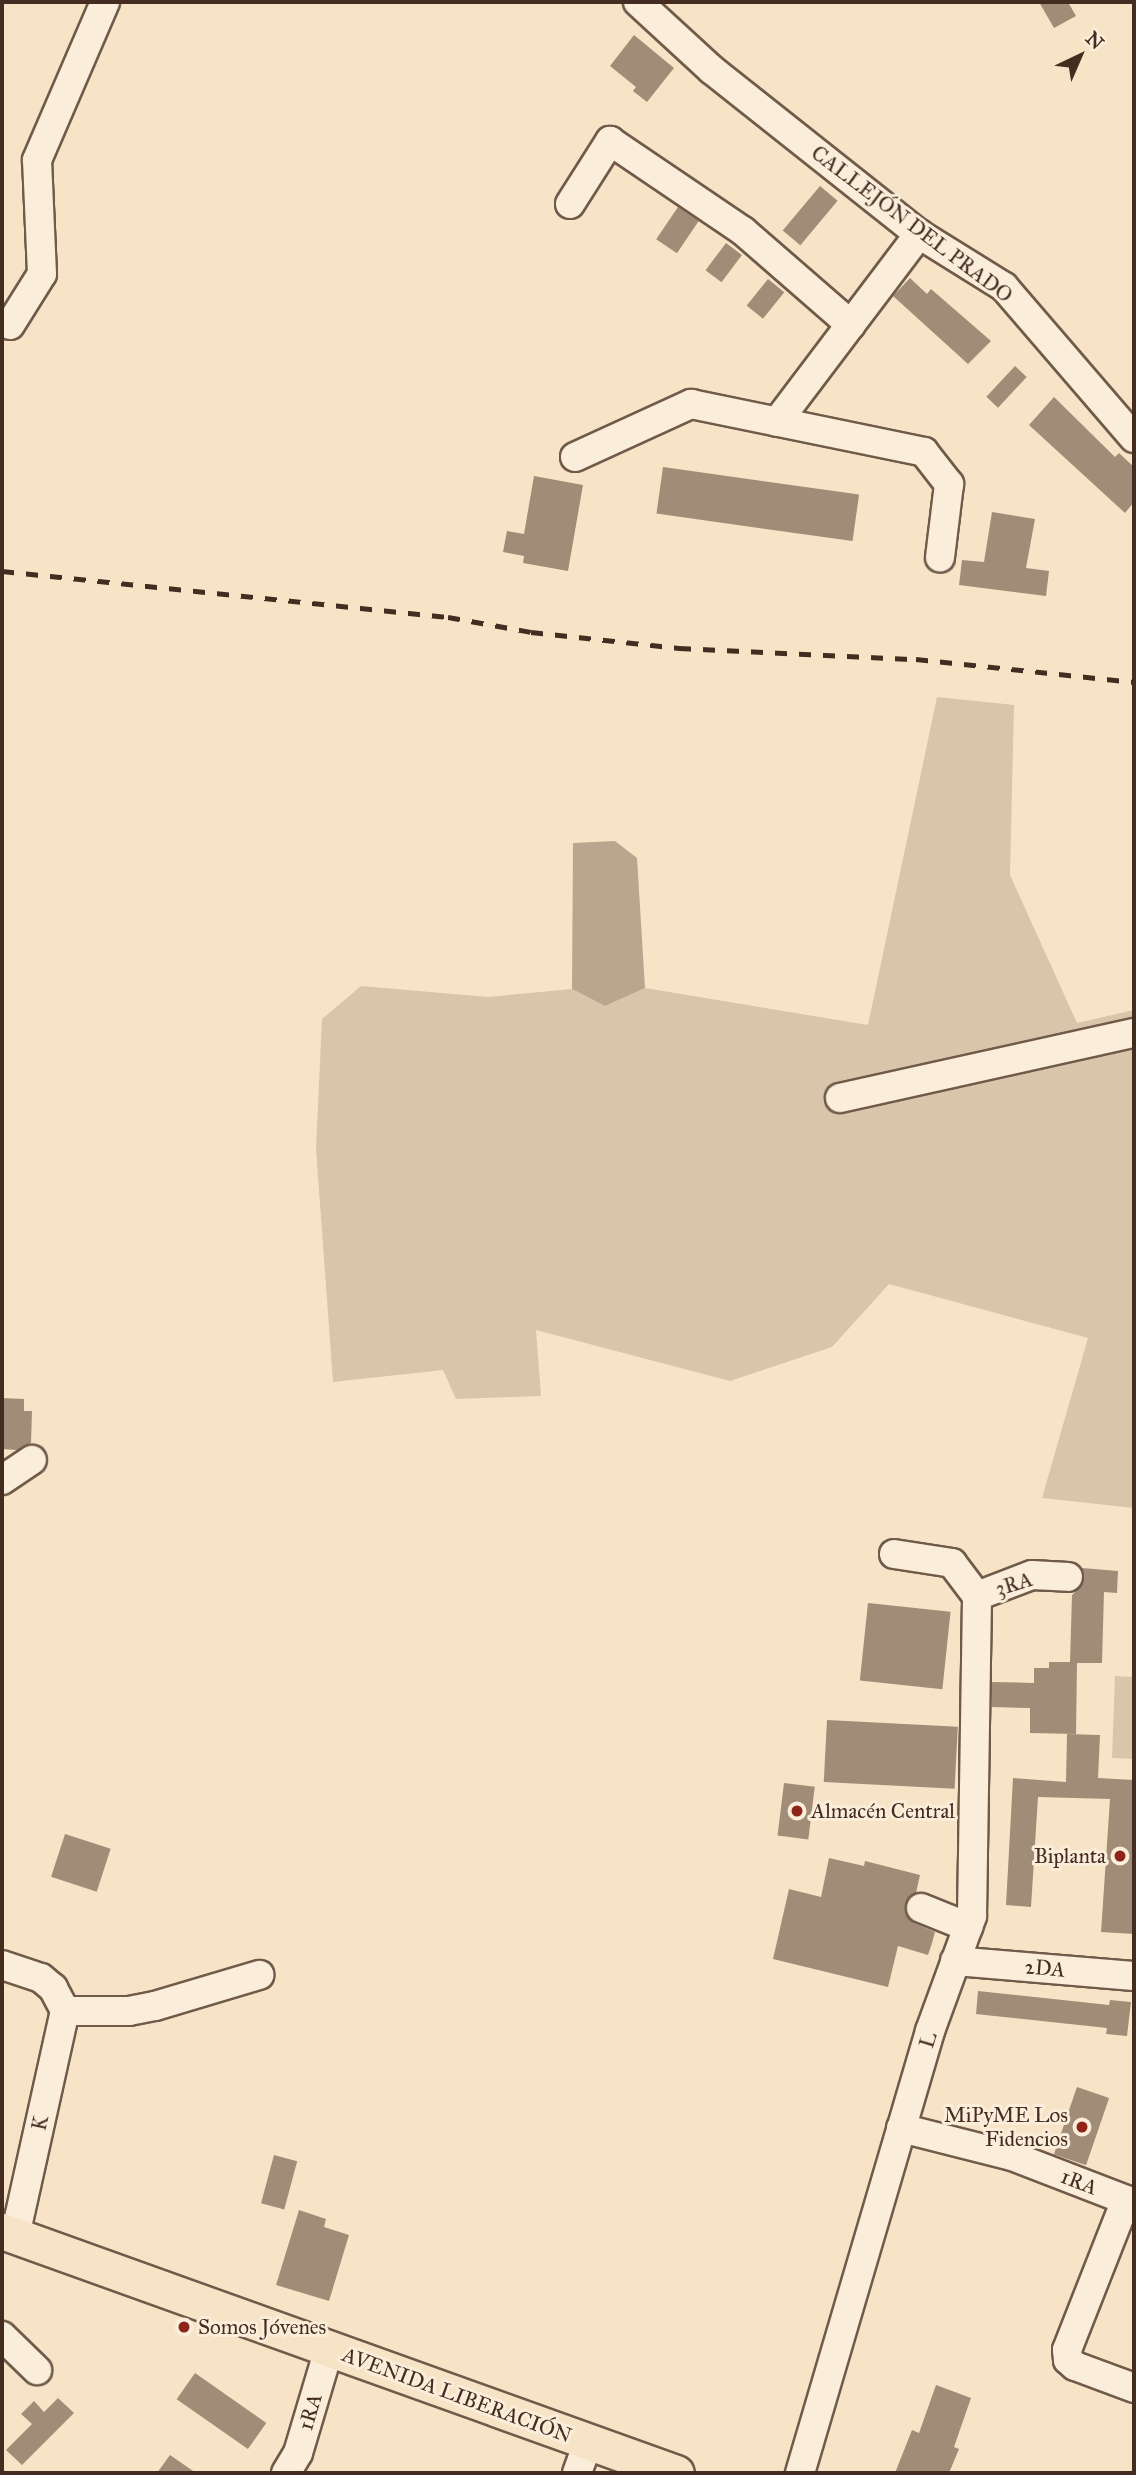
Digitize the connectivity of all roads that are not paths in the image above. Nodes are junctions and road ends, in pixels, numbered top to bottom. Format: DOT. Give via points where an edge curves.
graph roads {
  1 [pos="105,2"];
  2 [pos="638,2"];
  3 [pos="570,204"];
  4 [pos="919,234"];
  5 [pos="10,325"];
  6 [pos="851,325"];
  7 [pos="777,422"];
  8 [pos="1134,438"];
  9 [pos="575,457"];
  10 [pos="940,557"];
  11 [pos="1134,1033"];
  12 [pos="840,1098"];
  13 [pos="32,1460"];
  14 [pos="2,1480"];
  15 [pos="894,1554"];
  16 [pos="1068,1577"];
  17 [pos="977,1596"];
  18 [pos="921,1908"];
  19 [pos="968,1927"];
  20 [pos="955,1961"];
  21 [pos="2,1965"];
  22 [pos="259,1975"];
  23 [pos="1134,1976"];
  24 [pos="65,2011"];
  25 [pos="901,2128"];
  26 [pos="1130,2202"];
  27 [pos="8,2233"];
  28 [pos="2,2336"];
  29 [pos="329,2349"];
  30 [pos="37,2370"];
  31 [pos="1134,2388"];
  32 [pos="582,2457"];
  33 [pos="286,2473"];
  34 [pos="672,2473"];
  35 [pos="800,2473"];
  1 -- 5 [label="street" via="37,160 41,274"];
  2 -- 4 [label="street, CALLEJÓN DEL PRADO" via="712,69"];
  3 -- 6 [label="street" via="610,142 743,231"];
  4 -- 6 [label="street"];
  4 -- 8 [label="street, CALLEJÓN DEL PRADO" via="1004,287"];
  6 -- 7 [label="street"];
  7 -- 9 [label="street" via="691,404"];
  7 -- 10 [label="street" via="924,452 949,484"];
  11 -- 12 [label="street"];
  13 -- 14 [label="street"];
  15 -- 17 [label="street, 3RA" via="952,1563"];
  16 -- 17 [label="street, 3RA" via="1032,1574"];
  17 -- 19 [label="street, L" via="972,1916"];
  18 -- 19 [label="street"];
  19 -- 20 [label="street, L"];
  20 -- 23 [label="street, 2DA"];
  20 -- 25 [label="street, L"];
  21 -- 24 [label="street" via="41,1978 53,1987"];
  22 -- 24 [label="street" via="130,2011"];
  24 -- 27 [label="street, K"];
  25 -- 26 [label="street, 1RA" via="1012,2156"];
  25 -- 35 [label="street, L"];
  26 -- 31 [label="street" via="1067,2350 1075,2367"];
  27 -- 29 [label="main road, AVENIDA LIBERACIÓN"];
  28 -- 30 [label="street"];
  29 -- 32 [label="main road, AVENIDA LIBERACIÓN"];
  29 -- 33 [label="street, 1RA" via="298,2453"];
  32 -- 34 [label="main road, AVENIDA LIBERACIÓN"];
}
